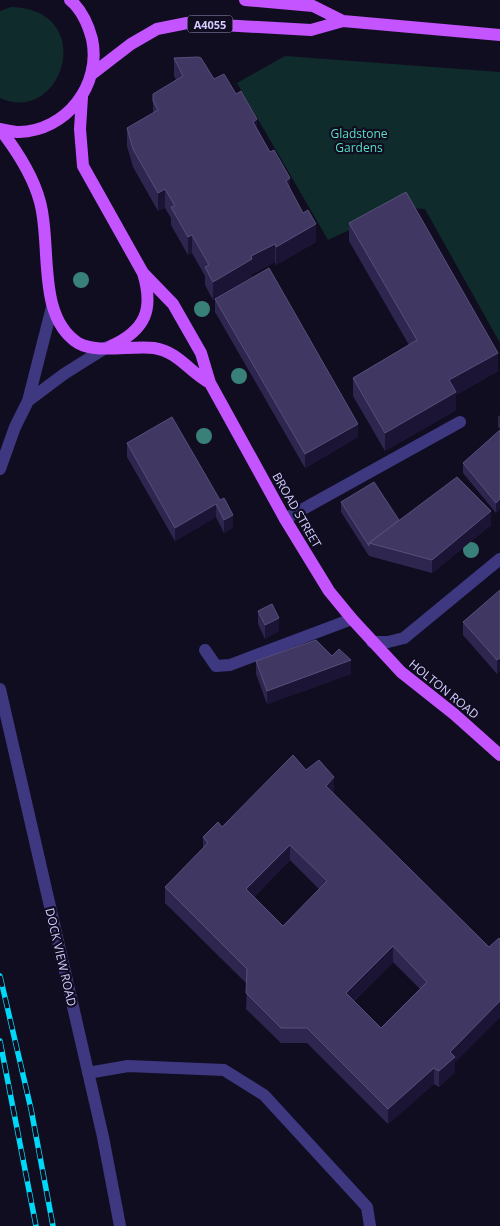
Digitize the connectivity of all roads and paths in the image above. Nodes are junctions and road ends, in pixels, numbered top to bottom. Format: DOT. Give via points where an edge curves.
graph roads {
  1 [pos="70,0"];
  2 [pos="245,0"];
  3 [pos="343,21"];
  4 [pos="500,35"];
  5 [pos="92,74"];
  6 [pos="82,97"];
  7 [pos="0,129"];
  8 [pos="143,273"];
  9 [pos="52,307"];
  10 [pos="107,348"];
  11 [pos="210,383"];
  12 [pos="28,401"];
  13 [pos="460,422"];
  14 [pos="0,469"];
  15 [pos="285,519"];
  16 [pos="500,559"];
  17 [pos="352,619"];
  18 [pos="372,642"];
  19 [pos="205,650"];
  20 [pos="0,689"];
  21 [pos="500,755"];
  22 [pos="88,1073"];
  23 [pos="120,1226"];
  24 [pos="370,1226"];
  1 -- 5 [label="main road" via="89,26 94,50"];
  2 -- 3 [label="main road, A4055" via="313,6"];
  3 -- 4 [label="main road, A4055"];
  3 -- 5 [label="main road, A4055" via="311,30 187,22 157,29"];
  5 -- 6 [label="main road"];
  6 -- 7 [label="main road" via="66,115 44,127 19,132"];
  6 -- 8 [label="main road, BROAD STREET" via="83,166"];
  7 -- 9 [label="main road, BROAD STREET" via="28,172 40,202"];
  8 -- 10 [label="main road, BROAD STREET" via="149,292 139,328"];
  8 -- 11 [label="main road, BROAD STREET" via="173,304 201,353"];
  9 -- 10 [label="main road, BROAD STREET" via="60,327 70,337 81,344"];
  9 -- 12 [label="street"];
  10 -- 11 [label="main road, BROAD STREET" via="154,348 178,356"];
  10 -- 12 [label="street"];
  11 -- 15 [label="main road, BROAD STREET"];
  12 -- 14 [label="street"];
  13 -- 15 [label="street"];
  15 -- 17 [label="main road, BROAD STREET" via="311,564"];
  16 -- 18 [label="street" via="404,638"];
  17 -- 18 [label="main road, BROAD STREET"];
  17 -- 19 [label="street" via="230,665 216,666"];
  18 -- 21 [label="main road, HOLTON ROAD" via="401,672"];
  20 -- 22 [label="street, DOCK VIEW ROAD"];
  22 -- 23 [label="street, DOCK VIEW ROAD"];
  22 -- 24 [label="street" via="128,1066 224,1070 264,1095 367,1207"];
}
